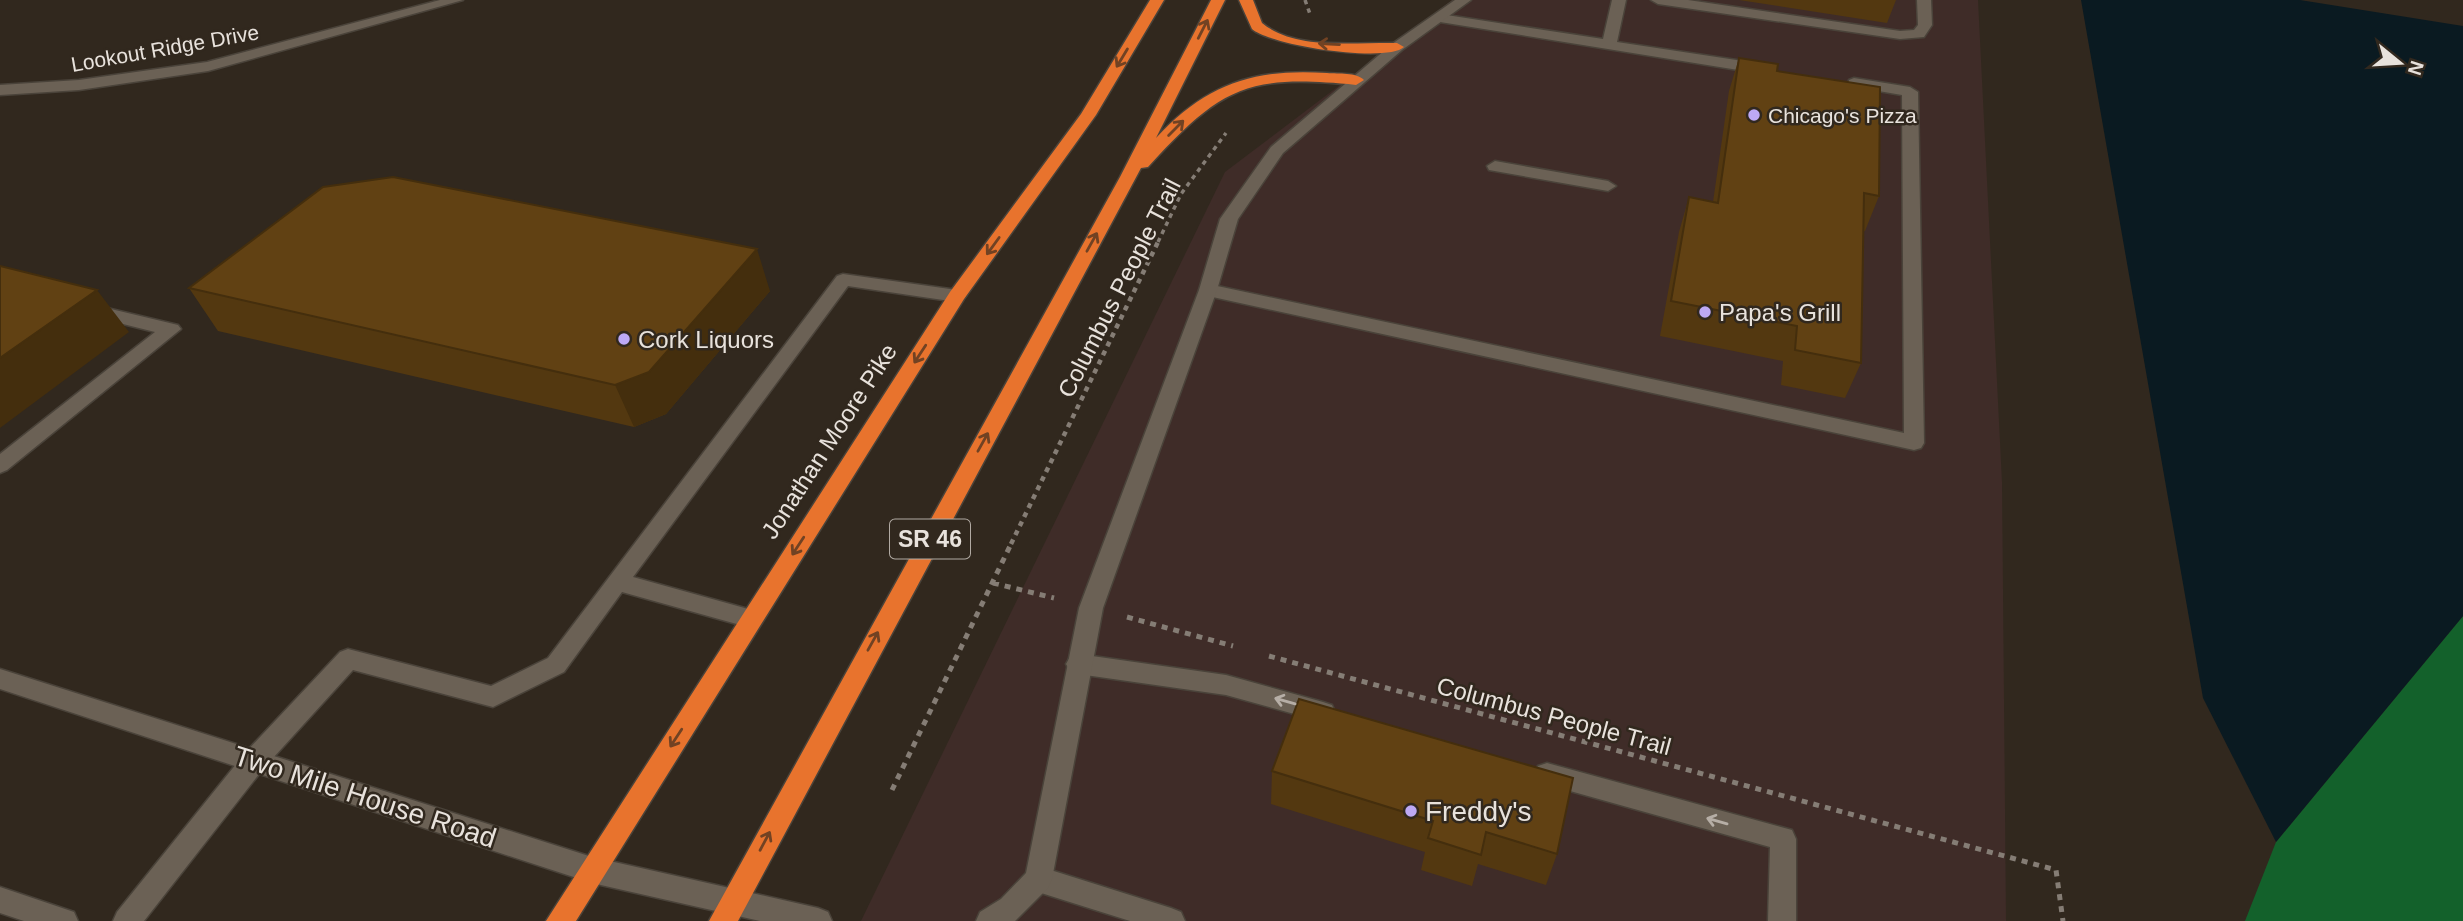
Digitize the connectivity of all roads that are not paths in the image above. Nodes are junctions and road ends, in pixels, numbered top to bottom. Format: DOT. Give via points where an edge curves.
graph roads {
  1 [pos="456,0"];
  2 [pos="1157,0"];
  3 [pos="1218,0"];
  4 [pos="1246,0"];
  5 [pos="1464,0"];
  6 [pos="1619,0"];
  7 [pos="1658,0"];
  8 [pos="1924,0"];
  9 [pos="1440,18"];
  10 [pos="1609,45"];
  11 [pos="1397,47"];
  12 [pos="1776,71"];
  13 [pos="1830,79"];
  14 [pos="1356,80"];
  15 [pos="0,90"];
  16 [pos="1495,166"];
  17 [pos="1128,177"];
  18 [pos="1608,186"];
  19 [pos="1208,290"];
  20 [pos="957,296"];
  21 [pos="66,304"];
  22 [pos="0,465"];
  23 [pos="617,582"];
  24 [pos="751,619"];
  25 [pos="1078,664"];
  26 [pos="0,679"];
  27 [pos="1345,718"];
  28 [pos="254,761"];
  29 [pos="1517,766"];
  30 [pos="592,870"];
  31 [pos="1038,879"];
  32 [pos="0,900"];
  33 [pos="728,911"];
  34 [pos="64,921"];
  35 [pos="127,921"];
  36 [pos="560,921"];
  37 [pos="818,921"];
  38 [pos="990,921"];
  39 [pos="1171,921"];
  40 [pos="1782,921"];
  1 -- 15 [label="street, Lookout Ridge Drive" via="208,66 79,85"];
  2 -- 20 [label="highway, Jonathan Moore Pike, one-way" via="1088,115"];
  17 -- 3 [label="highway, SR 46, one-way"];
  11 -- 4 [label="highway, one-way" via="1279,39 1260,29 1250,17"];
  5 -- 9 [label="street"];
  6 -- 10 [label="street"];
  7 -- 8 [label="street" via="1900,35 1919,34 1925,25"];
  9 -- 10 [label="street"];
  9 -- 11 [label="street"];
  10 -- 12 [label="street"];
  11 -- 14 [label="street"];
  13 -- 19 [label="street" via="1910,92 1914,443"];
  17 -- 14 [label="highway, one-way" via="1196,108 1232,87 1298,74"];
  14 -- 19 [label="street" via="1277,150 1229,219"];
  16 -- 18 [label="street"];
  33 -- 17 [label="highway, SR 46, one-way"];
  19 -- 25 [label="street" via="1091,608"];
  20 -- 23 [label="street" via="843,280"];
  20 -- 24 [label="highway, Jonathan Moore Pike, one-way"];
  21 -- 22 [label="street" via="171,329"];
  23 -- 24 [label="street"];
  23 -- 28 [label="street" via="556,665 493,697 348,659"];
  24 -- 30 [label="highway, Jonathan Moore Pike, one-way"];
  27 -- 25 [label="street, one-way" via="1226,685"];
  25 -- 31 [label="street"];
  26 -- 28 [label="street, Two Mile House Road"];
  28 -- 30 [label="street, Two Mile House Road"];
  28 -- 35 [label="street"];
  40 -- 29 [label="street, one-way" via="1783,839"];
  30 -- 33 [label="street, Two Mile House Road"];
  30 -- 36 [label="highway, Jonathan Moore Pike"];
  31 -- 38 [label="street"];
  31 -- 39 [label="street"];
  32 -- 34 [label="street"];
  33 -- 37 [label="street, Two Mile House Road"];
}
